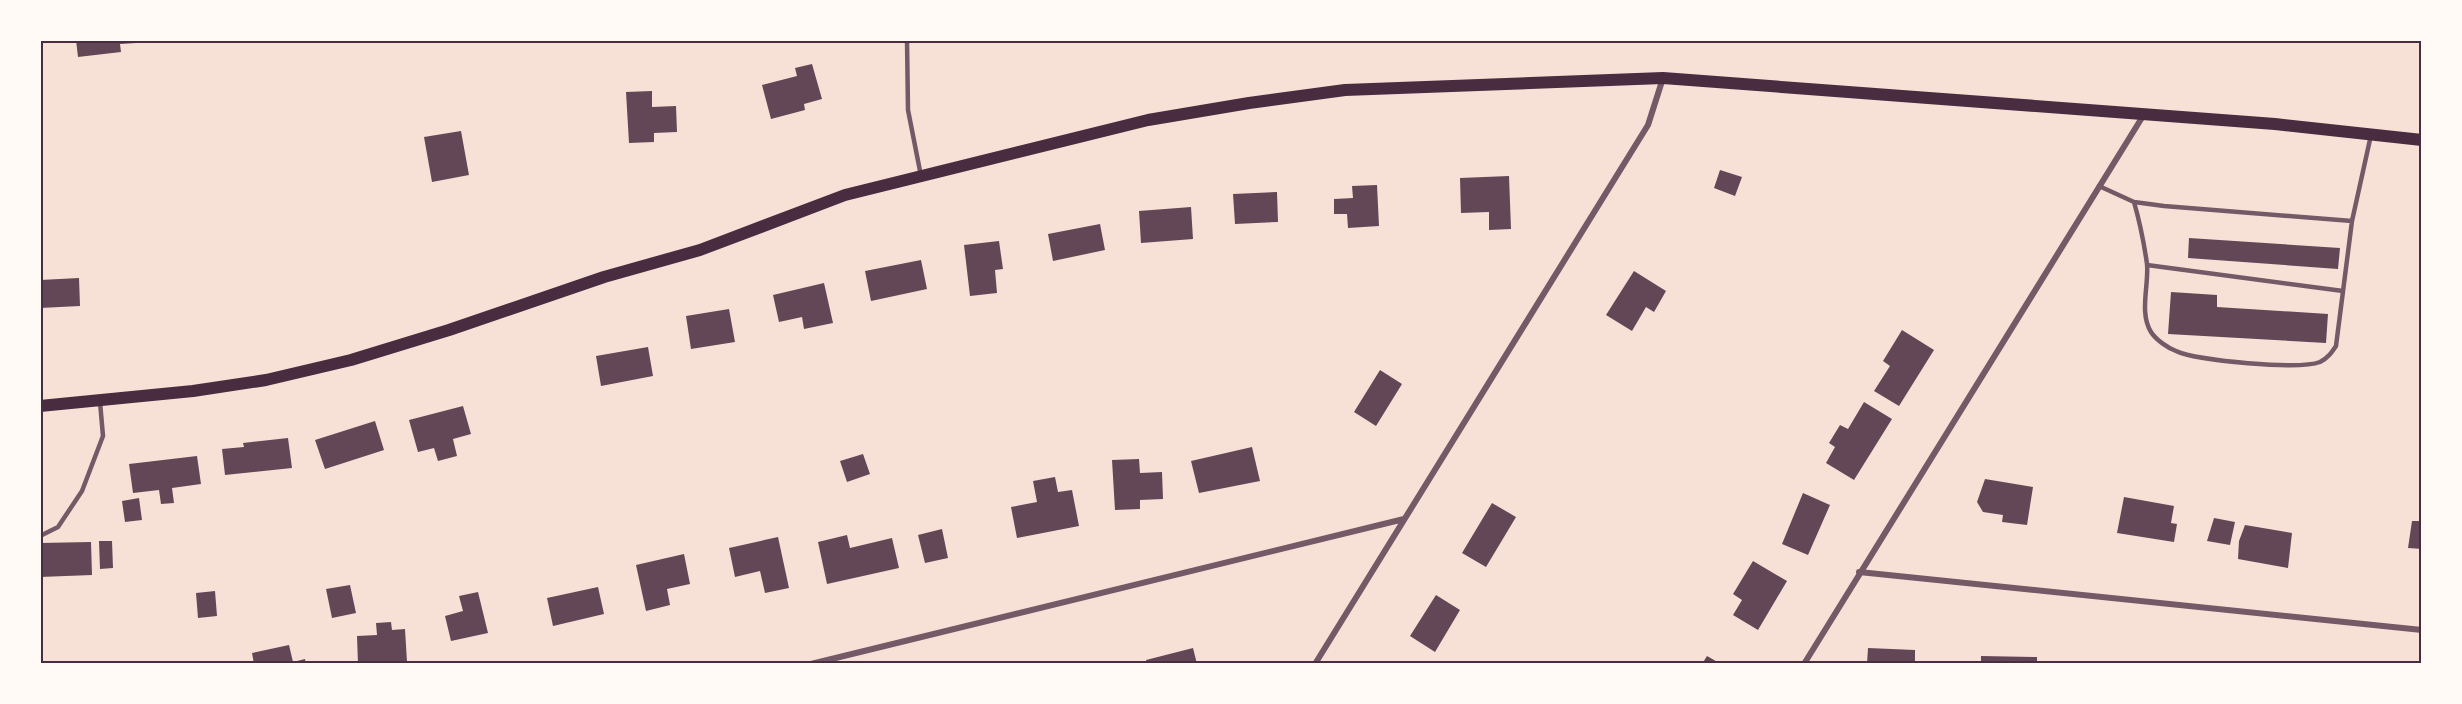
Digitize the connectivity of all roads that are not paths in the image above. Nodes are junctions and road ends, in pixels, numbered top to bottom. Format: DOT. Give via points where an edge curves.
graph roads {
  1 [pos="907,40"];
  2 [pos="1663,78"];
  3 [pos="2143,116"];
  4 [pos="2371,135"];
  5 [pos="2421,140"];
  6 [pos="921,176"];
  7 [pos="2099,186"];
  8 [pos="2134,202"];
  9 [pos="2352,221"];
  10 [pos="2147,265"];
  11 [pos="2343,291"];
  12 [pos="100,400"];
  13 [pos="40,406"];
  14 [pos="1404,519"];
  15 [pos="40,536"];
  16 [pos="1859,572"];
  17 [pos="2421,630"];
  18 [pos="811,663"];
  19 [pos="1315,663"];
  20 [pos="1804,663"];
  1 -- 6 [label="lane" via="908,110"];
  2 -- 3 [label="main road"];
  2 -- 6 [label="main road" via="1345,90 1148,120"];
  2 -- 14 [label="street" via="1648,125"];
  3 -- 4 [label="main road"];
  3 -- 7 [label="street"];
  4 -- 5 [label="main road"];
  4 -- 9 [label="lane"];
  6 -- 12 [label="main road" via="845,195 700,250 604,276 351,360 266,380"];
  7 -- 8 [label="lane"];
  7 -- 16 [label="street"];
  8 -- 9 [label="lane"];
  8 -- 10 [label="lane"];
  9 -- 11 [label="lane"];
  10 -- 11 [label="lane"];
  10 -- 11 [label="lane" via="2147,322 2151,333 2161,342 2177,352 2270,366 2320,362 2329,356 2336,346"];
  12 -- 13 [label="main road"];
  12 -- 15 [label="lane" via="103,436 82,491 58,527"];
  14 -- 18 [label="street"];
  14 -- 19 [label="street"];
  16 -- 17 [label="street"];
  16 -- 20 [label="street"];
}
